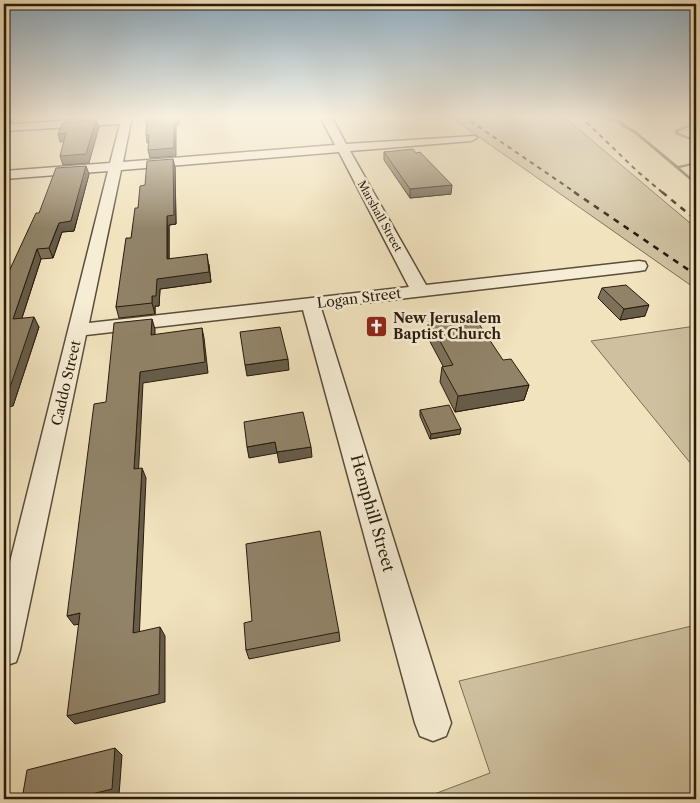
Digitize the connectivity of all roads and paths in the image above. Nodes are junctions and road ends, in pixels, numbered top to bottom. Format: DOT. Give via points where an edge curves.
graph roads {
  1 [pos="119,153"];
  2 [pos="277,153"];
  3 [pos="345,153"];
  4 [pos="116,167"];
  5 [pos="4,175"];
  6 [pos="638,266"];
  7 [pos="420,290"];
  8 [pos="310,304"];
  9 [pos="79,330"];
  10 [pos="4,650"];
  11 [pos="433,723"];
  1 -- 4 [label="street, Caddo Street"];
  2 -- 4 [label="street"];
  3 -- 7 [label="street, Marshall Street"];
  4 -- 5 [label="street"];
  4 -- 9 [label="street, Caddo Street"];
  6 -- 7 [label="street, Logan Street"];
  7 -- 8 [label="street, Logan Street"];
  8 -- 9 [label="street, Logan Street"];
  8 -- 11 [label="street, Hemphill Street"];
  9 -- 10 [label="street, Caddo Street"];
}
